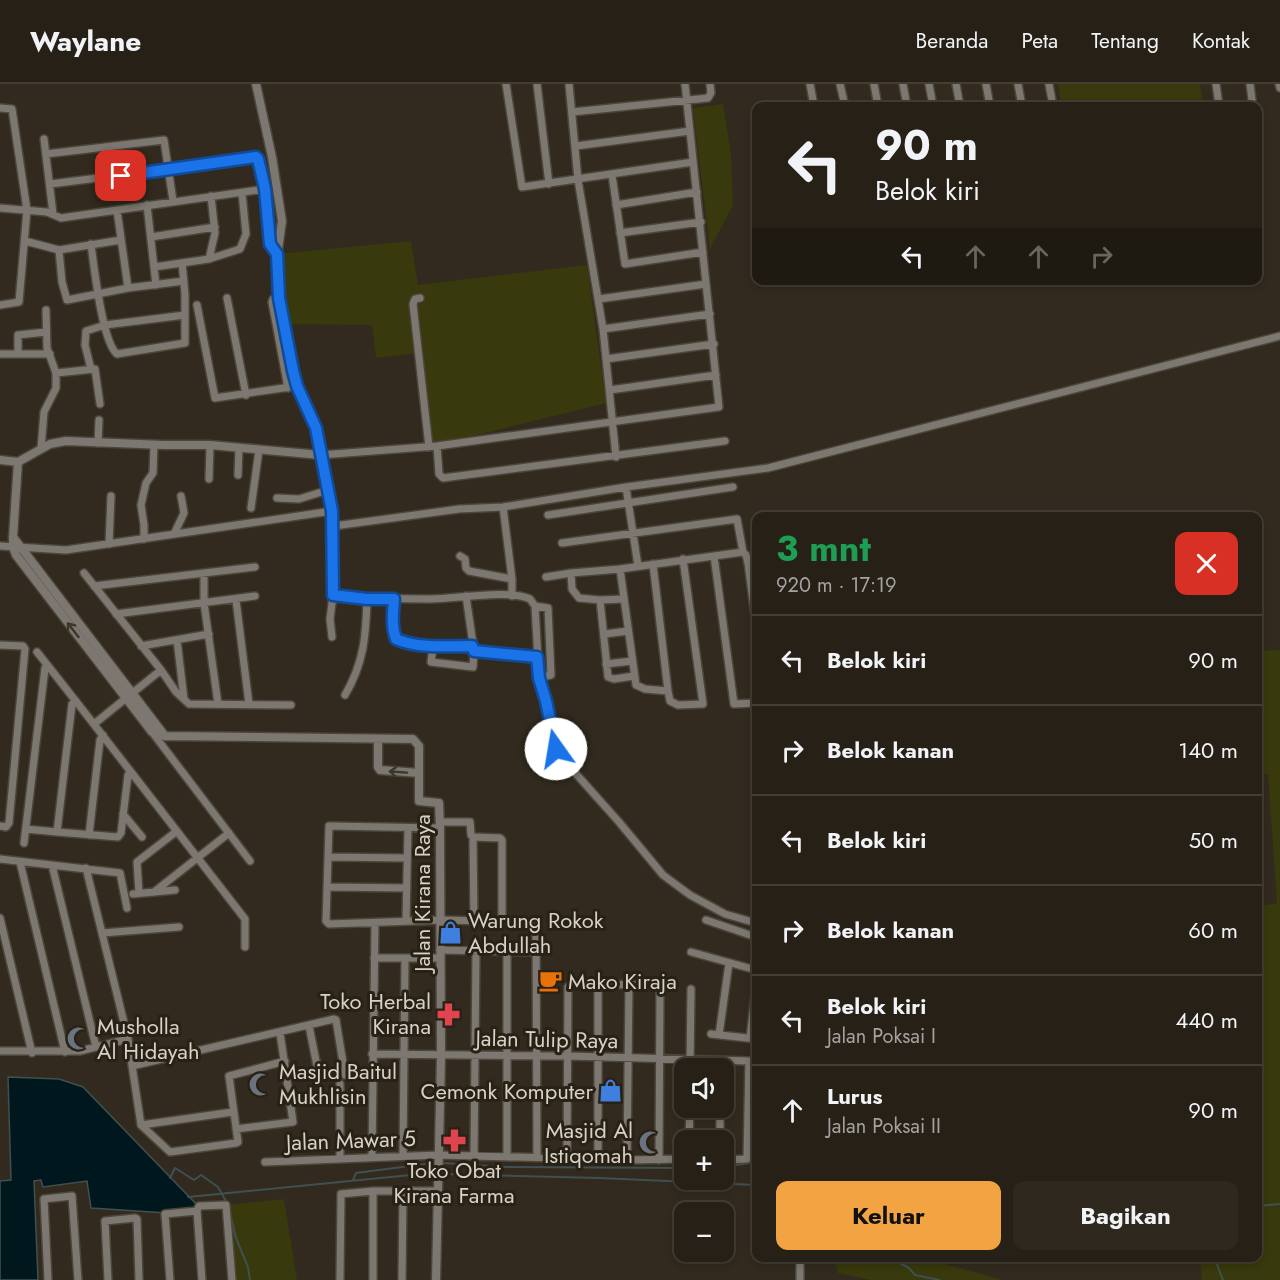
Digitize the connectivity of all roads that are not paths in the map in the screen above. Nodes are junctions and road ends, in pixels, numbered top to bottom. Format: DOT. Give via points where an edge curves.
graph roads {
  1 [pos="256,84"];
  2 [pos="506,84"];
  3 [pos="537,84"];
  4 [pos="569,84"];
  5 [pos="686,84"];
  6 [pos="710,84"];
  7 [pos="810,84"];
  8 [pos="840,84"];
  9 [pos="874,84"];
  10 [pos="903,84"];
  11 [pos="929,84"];
  12 [pos="956,84"];
  13 [pos="986,84"];
  14 [pos="1018,84"];
  15 [pos="1049,84"];
  16 [pos="1216,84"];
  17 [pos="1250,84"];
  18 [pos="1252,100"];
  19 [pos="687,101"];
  20 [pos="813,102"];
  21 [pos="844,102"];
  22 [pos="877,102"];
  23 [pos="906,102"];
  24 [pos="932,102"];
  25 [pos="959,102"];
  26 [pos="989,102"];
  27 [pos="1021,102"];
  28 [pos="1052,102"];
  29 [pos="1219,102"];
  30 [pos="0,108"];
  31 [pos="572,112"];
  32 [pos="690,131"];
  33 [pos="44,139"];
  34 [pos="576,146"];
  35 [pos="46,154"];
  36 [pos="693,162"];
  37 [pos="168,170"];
  38 [pos="612,175"];
  39 [pos="578,180"];
  40 [pos="50,184"];
  41 [pos="549,184"];
  42 [pos="265,189"];
  43 [pos="697,192"];
  44 [pos="242,193"];
  45 [pos="212,196"];
  46 [pos="173,201"];
  47 [pos="147,205"];
  48 [pos="616,205"];
  49 [pos="0,208"];
  50 [pos="27,210"];
  51 [pos="117,210"];
  52 [pos="53,214"];
  53 [pos="701,222"];
  54 [pos="215,227"];
  55 [pos="620,233"];
  56 [pos="151,237"];
  57 [pos="121,240"];
  58 [pos="24,241"];
  59 [pos="91,244"];
  60 [pos="59,250"];
  61 [pos="703,252"];
  62 [pos="277,254"];
  63 [pos="209,260"];
  64 [pos="182,263"];
  65 [pos="154,267"];
  66 [pos="184,281"];
  67 [pos="706,284"];
  68 [pos="156,285"];
  69 [pos="128,288"];
  70 [pos="98,295"];
  71 [pos="227,298"];
  72 [pos="279,298"];
  73 [pos="420,298"];
  74 [pos="599,299"];
  75 [pos="0,305"];
  76 [pos="197,305"];
  77 [pos="46,310"];
  78 [pos="710,314"];
  79 [pos="185,315"];
  80 [pos="105,325"];
  81 [pos="603,329"];
  82 [pos="46,332"];
  83 [pos="1280,336"];
  84 [pos="714,344"];
  85 [pos="0,354"];
  86 [pos="18,354"];
  87 [pos="50,354"];
  88 [pos="606,359"];
  89 [pos="91,369"];
  90 [pos="56,373"];
  91 [pos="716,375"];
  92 [pos="297,386"];
  93 [pos="288,388"];
  94 [pos="610,390"];
  95 [pos="246,395"];
  96 [pos="100,404"];
  97 [pos="99,420"];
  98 [pos="612,422"];
  99 [pos="725,441"];
  100 [pos="98,443"];
  101 [pos="154,445"];
  102 [pos="210,445"];
  103 [pos="433,446"];
  104 [pos="239,448"];
  105 [pos="41,449"];
  106 [pos="259,450"];
  107 [pos="321,455"];
  108 [pos="616,457"];
  109 [pos="0,460"];
  110 [pos="18,462"];
  111 [pos="238,475"];
  112 [pos="209,479"];
  113 [pos="733,486"];
  114 [pos="626,487"];
  115 [pos="328,490"];
  116 [pos="111,496"];
  117 [pos="181,496"];
  118 [pos="277,498"];
  119 [pos="628,502"];
  120 [pos="503,507"];
  121 [pos="251,508"];
  122 [pos="332,511"];
  123 [pos="548,515"];
  124 [pos="334,526"];
  125 [pos="174,534"];
  126 [pos="632,534"];
  127 [pos="144,538"];
  128 [pos="562,543"];
  129 [pos="109,544"];
  130 [pos="0,546"];
  131 [pos="17,547"];
  132 [pos="743,552"];
  133 [pos="460,556"];
  134 [pos="714,556"];
  135 [pos="683,559"];
  136 [pos="653,564"];
  137 [pos="638,566"];
  138 [pos="255,567"];
  139 [pos="620,569"];
  140 [pos="84,573"];
  141 [pos="204,573"];
  142 [pos="571,573"];
  143 [pos="546,577"];
  144 [pos="512,579"];
  145 [pos="94,586"];
  146 [pos="752,592"];
  147 [pos="333,595"];
  148 [pos="255,596"];
  149 [pos="466,596"];
  150 [pos="512,596"];
  151 [pos="367,599"];
  152 [pos="394,599"];
  153 [pos="624,599"];
  154 [pos="236,600"];
  155 [pos="600,600"];
  156 [pos="204,603"];
  157 [pos="535,606"];
  158 [pos="116,614"];
  159 [pos="628,631"];
  160 [pos="208,634"];
  161 [pos="605,634"];
  162 [pos="332,637"];
  163 [pos="177,640"];
  164 [pos="536,640"];
  165 [pos="550,640"];
  166 [pos="0,645"];
  167 [pos="141,646"];
  168 [pos="433,646"];
  169 [pos="473,649"];
  170 [pos="37,652"];
  171 [pos="537,657"];
  172 [pos="632,661"];
  173 [pos="606,664"];
  174 [pos="48,666"];
  175 [pos="160,670"];
  176 [pos="634,676"];
  177 [pos="539,678"];
  178 [pos="668,691"];
  179 [pos="345,695"];
  180 [pos="129,696"];
  181 [pos="183,699"];
  182 [pos="76,701"];
  183 [pos="752,703"];
  184 [pos="218,704"];
  185 [pos="249,704"];
  186 [pos="291,705"];
  187 [pos="93,724"];
  188 [pos="152,732"];
  189 [pos="103,735"];
  190 [pos="165,736"];
  191 [pos="378,740"];
  192 [pos="130,772"];
  193 [pos="419,773"];
  194 [pos="123,814"];
  195 [pos="131,824"];
  196 [pos="440,825"];
  197 [pos="0,826"];
  198 [pos="408,828"];
  199 [pos="26,829"];
  200 [pos="177,831"];
  201 [pos="57,832"];
  202 [pos="121,832"];
  203 [pos="229,833"];
  204 [pos="89,835"];
  205 [pos="142,837"];
  206 [pos="473,837"];
  207 [pos="24,843"];
  208 [pos="328,857"];
  209 [pos="198,858"];
  210 [pos="407,858"];
  211 [pos="0,859"];
  212 [pos="250,861"];
  213 [pos="20,862"];
  214 [pos="52,865"];
  215 [pos="86,868"];
  216 [pos="327,887"];
  217 [pos="407,888"];
  218 [pos="175,890"];
  219 [pos="154,892"];
  220 [pos="128,908"];
  221 [pos="0,918"];
  222 [pos="442,920"];
  223 [pos="706,920"];
  224 [pos="406,921"];
  225 [pos="474,921"];
  226 [pos="502,922"];
  227 [pos="752,922"];
  228 [pos="375,923"];
  229 [pos="179,927"];
  230 [pos="102,933"];
  231 [pos="752,937"];
  232 [pos="245,947"];
  233 [pos="476,951"];
  234 [pos="507,952"];
  235 [pos="536,952"];
  236 [pos="692,952"];
  237 [pos="440,954"];
  238 [pos="374,958"];
  239 [pos="405,958"];
  240 [pos="729,963"];
  241 [pos="752,969"];
  242 [pos="630,983"];
  243 [pos="598,984"];
  244 [pos="691,988"];
  245 [pos="309,1026"];
  246 [pos="280,1033"];
  247 [pos="752,1038"];
  248 [pos="128,1039"];
  249 [pos="96,1047"];
  250 [pos="0,1051"];
  251 [pos="65,1052"];
  252 [pos="32,1053"];
  253 [pos="372,1054"];
  254 [pos="404,1056"];
  255 [pos="441,1056"];
  256 [pos="476,1056"];
  257 [pos="507,1056"];
  258 [pos="537,1056"];
  259 [pos="568,1056"];
  260 [pos="599,1058"];
  261 [pos="629,1058"];
  262 [pos="690,1058"];
  263 [pos="660,1059"];
  264 [pos="285,1061"];
  265 [pos="674,1061"];
  266 [pos="734,1063"];
  267 [pos="132,1066"];
  268 [pos="318,1071"];
  269 [pos="372,1075"];
  270 [pos="340,1084"];
  271 [pos="233,1112"];
  272 [pos="141,1125"];
  273 [pos="236,1129"];
  274 [pos="403,1155"];
  275 [pos="474,1156"];
  276 [pos="372,1157"];
  277 [pos="507,1157"];
  278 [pos="537,1157"];
  279 [pos="567,1157"];
  280 [pos="340,1159"];
  281 [pos="438,1159"];
  282 [pos="598,1159"];
  283 [pos="674,1159"];
  284 [pos="627,1160"];
  285 [pos="659,1160"];
  286 [pos="734,1160"];
  287 [pos="265,1162"];
  288 [pos="373,1191"];
  289 [pos="438,1191"];
  290 [pos="403,1192"];
  291 [pos="197,1211"];
  292 [pos="800,1262"];
  293 [pos="48,1280"];
  294 [pos="78,1280"];
  295 [pos="108,1280"];
  296 [pos="139,1280"];
  297 [pos="170,1280"];
  298 [pos="202,1280"];
  299 [pos="232,1280"];
  300 [pos="340,1280"];
  301 [pos="373,1280"];
  302 [pos="402,1280"];
  303 [pos="436,1280"];
  304 [pos="800,1280"];
  1 -- 62 [label="street" via="282,221"];
  2 -- 41 [label="street" via="521,186"];
  3 -- 41 [label="street"];
  4 -- 31 [label="street"];
  5 -- 19 [label="street"];
  6 -- 19 [label="street" via="711,96"];
  7 -- 20 [label="street"];
  8 -- 21 [label="street"];
  9 -- 22 [label="street"];
  10 -- 23 [label="street"];
  11 -- 24 [label="street"];
  12 -- 25 [label="street"];
  13 -- 26 [label="street"];
  14 -- 27 [label="street"];
  15 -- 28 [label="street"];
  16 -- 29 [label="street"];
  17 -- 18 [label="street"];
  19 -- 31 [label="street"];
  19 -- 32 [label="street"];
  30 -- 50 [label="street" via="12,109"];
  31 -- 34 [label="street"];
  32 -- 34 [label="street"];
  32 -- 36 [label="street"];
  33 -- 35 [label="street"];
  34 -- 39 [label="street"];
  35 -- 37 [label="street" via="162,140"];
  35 -- 40 [label="street"];
  36 -- 38 [label="street"];
  36 -- 43 [label="street"];
  37 -- 40 [label="street"];
  37 -- 42 [label="street" via="257,158"];
  37 -- 46 [label="street"];
  38 -- 39 [label="street"];
  38 -- 48 [label="street"];
  39 -- 41 [label="street"];
  39 -- 74 [label="street"];
  40 -- 52 [label="street"];
  42 -- 44 [label="street"];
  42 -- 62 [label="street" via="270,244"];
  43 -- 48 [label="street"];
  43 -- 53 [label="street"];
  44 -- 45 [label="street"];
  44 -- 63 [label="street" via="246,234 241,248"];
  45 -- 46 [label="street"];
  45 -- 54 [label="street"];
  46 -- 47 [label="street"];
  47 -- 51 [label="street"];
  47 -- 56 [label="street"];
  48 -- 55 [label="street"];
  49 -- 50 [label="street"];
  50 -- 52 [label="street"];
  50 -- 58 [label="street"];
  51 -- 52 [label="street" via="61,218"];
  51 -- 57 [label="street"];
  53 -- 55 [label="street"];
  53 -- 61 [label="street"];
  54 -- 56 [label="street"];
  54 -- 63 [label="street"];
  55 -- 61 [label="street" via="626,264"];
  56 -- 65 [label="street"];
  57 -- 59 [label="street"];
  57 -- 69 [label="street"];
  58 -- 60 [label="street"];
  58 -- 75 [label="street" via="19,302"];
  59 -- 60 [label="street"];
  59 -- 70 [label="street"];
  60 -- 70 [label="street" via="66,300"];
  61 -- 67 [label="street"];
  62 -- 72 [label="street"];
  63 -- 64 [label="street"];
  64 -- 65 [label="street"];
  64 -- 66 [label="street"];
  65 -- 68 [label="street"];
  66 -- 68 [label="street"];
  66 -- 79 [label="street"];
  67 -- 74 [label="street"];
  67 -- 78 [label="street"];
  68 -- 69 [label="street"];
  69 -- 70 [label="street"];
  70 -- 80 [label="street"];
  71 -- 95 [label="street"];
  72 -- 92 [label="street"];
  72 -- 93 [label="street" via="272,302"];
  73 -- 103 [label="street" via="413,304"];
  74 -- 81 [label="street"];
  76 -- 95 [label="street" via="215,397"];
  77 -- 82 [label="street"];
  78 -- 81 [label="street"];
  78 -- 84 [label="street"];
  79 -- 80 [label="street"];
  79 -- 80 [label="street" via="185,343 118,354 112,348"];
  80 -- 89 [label="street" via="86,331"];
  81 -- 88 [label="street"];
  82 -- 86 [label="street" via="18,335"];
  82 -- 87 [label="street"];
  83 -- 114 [label="street" via="768,468"];
  84 -- 88 [label="street"];
  84 -- 91 [label="street"];
  85 -- 86 [label="street"];
  86 -- 87 [label="street"];
  87 -- 90 [label="street"];
  88 -- 94 [label="street"];
  89 -- 90 [label="street"];
  89 -- 96 [label="street" via="96,370"];
  90 -- 105 [label="street" via="56,388 44,412"];
  91 -- 94 [label="street"];
  91 -- 98 [label="street" via="719,407"];
  92 -- 93 [label="street"];
  92 -- 107 [label="street" via="316,428"];
  93 -- 95 [label="street"];
  94 -- 98 [label="street"];
  97 -- 100 [label="street"];
  98 -- 103 [label="street"];
  98 -- 108 [label="street"];
  99 -- 108 [label="street"];
  100 -- 101 [label="street"];
  100 -- 105 [label="street" via="66,441"];
  101 -- 102 [label="street"];
  101 -- 127 [label="street" via="153,473 146,483 141,506"];
  102 -- 104 [label="street"];
  102 -- 112 [label="street"];
  103 -- 107 [label="street"];
  103 -- 108 [label="street" via="443,478"];
  104 -- 106 [label="street"];
  104 -- 111 [label="street"];
  105 -- 110 [label="street"];
  106 -- 107 [label="street"];
  106 -- 121 [label="street"];
  107 -- 115 [label="street"];
  109 -- 110 [label="street"];
  110 -- 131 [label="street" via="13,537"];
  113 -- 119 [label="street"];
  114 -- 119 [label="street"];
  114 -- 120 [label="street"];
  115 -- 118 [label="street" via="299,499"];
  115 -- 122 [label="street"];
  116 -- 129 [label="street"];
  117 -- 125 [label="street" via="184,513"];
  119 -- 123 [label="street"];
  119 -- 126 [label="street"];
  120 -- 124 [label="street"];
  120 -- 144 [label="street"];
  122 -- 124 [label="street"];
  122 -- 125 [label="street"];
  124 -- 147 [label="street"];
  125 -- 127 [label="street"];
  126 -- 128 [label="street"];
  126 -- 132 [label="street" via="737,519"];
  126 -- 137 [label="street"];
  127 -- 129 [label="street"];
  129 -- 131 [label="street" via="66,550"];
  130 -- 131 [label="street"];
  131 -- 180 [label="street" via="21,563"];
  132 -- 134 [label="street"];
  132 -- 146 [label="street"];
  133 -- 144 [label="street" via="469,571"];
  134 -- 135 [label="street"];
  134 -- 183 [label="street" via="734,704"];
  135 -- 136 [label="street"];
  135 -- 178 [label="street" via="703,704 675,704"];
  136 -- 137 [label="street"];
  136 -- 178 [label="street"];
  137 -- 139 [label="street"];
  138 -- 141 [label="street"];
  139 -- 142 [label="street"];
  139 -- 153 [label="street"];
  140 -- 145 [label="street"];
  141 -- 145 [label="street"];
  141 -- 156 [label="street"];
  142 -- 143 [label="street"];
  142 -- 155 [label="street" via="572,589 579,598"];
  144 -- 150 [label="street"];
  145 -- 158 [label="street"];
  147 -- 151 [label="street"];
  147 -- 162 [label="street"];
  148 -- 154 [label="street"];
  149 -- 150 [label="street"];
  149 -- 152 [label="street"];
  149 -- 169 [label="street"];
  150 -- 157 [label="street" via="527,597"];
  151 -- 152 [label="street"];
  151 -- 179 [label="street" via="365,641 356,678"];
  152 -- 168 [label="street" via="392,627 396,639"];
  153 -- 155 [label="street"];
  153 -- 159 [label="street"];
  154 -- 156 [label="street"];
  154 -- 185 [label="street"];
  155 -- 161 [label="street"];
  156 -- 158 [label="street"];
  156 -- 160 [label="street"];
  157 -- 164 [label="street"];
  157 -- 165 [label="street" via="548,608"];
  158 -- 167 [label="street"];
  159 -- 161 [label="street"];
  159 -- 172 [label="street"];
  160 -- 163 [label="street"];
  160 -- 184 [label="street"];
  161 -- 173 [label="street"];
  163 -- 167 [label="street"];
  163 -- 181 [label="street"];
  164 -- 165 [label="street"];
  164 -- 171 [label="street"];
  165 -- 177 [label="street" via="551,675"];
  166 -- 197 [label="street" via="25,649 9,824"];
  167 -- 175 [label="street"];
  168 -- 169 [label="street"];
  168 -- 169 [label="street" via="432,662 471,668"];
  169 -- 171 [label="street"];
  170 -- 174 [label="street"];
  171 -- 177 [label="street"];
  172 -- 173 [label="street"];
  172 -- 176 [label="street"];
  173 -- 176 [label="street" via="610,679"];
  174 -- 182 [label="street"];
  174 -- 199 [label="street"];
  175 -- 180 [label="street"];
  175 -- 181 [label="street"];
  176 -- 178 [label="street" via="638,687"];
  177 -- 227 [label="street" via="561,757 663,875 698,900"];
  180 -- 187 [label="street"];
  180 -- 188 [label="street"];
  180 -- 190 [label="street"];
  181 -- 184 [label="street" via="191,704"];
  182 -- 187 [label="street"];
  182 -- 201 [label="street" via="72,704"];
  184 -- 185 [label="street"];
  185 -- 186 [label="street"];
  187 -- 189 [label="street"];
  188 -- 190 [label="street"];
  188 -- 203 [label="street"];
  189 -- 192 [label="street"];
  189 -- 204 [label="street"];
  190 -- 191 [label="street"];
  193 -- 191 [label="street, one-way" via="380,770"];
  191 -- 193 [label="street" via="417,742"];
  192 -- 194 [label="street"];
  192 -- 200 [label="street"];
  193 -- 196 [label="street, Jalan Kirana Raya" via="419,802 439,803"];
  194 -- 195 [label="street"];
  194 -- 202 [label="street"];
  195 -- 202 [label="street"];
  195 -- 205 [label="street"];
  196 -- 198 [label="street"];
  196 -- 206 [label="street" via="470,822"];
  196 -- 222 [label="street, Jalan Kirana Raya"];
  198 -- 208 [label="street" via="329,826"];
  198 -- 210 [label="street"];
  199 -- 201 [label="street"];
  199 -- 207 [label="street"];
  200 -- 209 [label="street"];
  200 -- 219 [label="street" via="137,862 136,894"];
  201 -- 204 [label="street"];
  202 -- 204 [label="street" via="115,838"];
  203 -- 209 [label="street"];
  203 -- 212 [label="street"];
  206 -- 225 [label="street"];
  206 -- 226 [label="street" via="503,841"];
  208 -- 210 [label="street"];
  208 -- 216 [label="street"];
  209 -- 219 [label="street"];
  209 -- 232 [label="street" via="245,919"];
  210 -- 217 [label="street"];
  211 -- 213 [label="street"];
  213 -- 214 [label="street"];
  213 -- 251 [label="street"];
  214 -- 215 [label="street"];
  214 -- 249 [label="street"];
  215 -- 220 [label="street" via="120,873"];
  215 -- 230 [label="street"];
  216 -- 217 [label="street"];
  216 -- 228 [label="street" via="328,923"];
  217 -- 224 [label="street"];
  218 -- 219 [label="street"];
  221 -- 252 [label="street"];
  222 -- 224 [label="street"];
  222 -- 225 [label="street"];
  222 -- 237 [label="street, Jalan Kirana Raya"];
  223 -- 231 [label="street"];
  224 -- 228 [label="street"];
  225 -- 226 [label="street"];
  226 -- 235 [label="street" via="536,922"];
  228 -- 238 [label="street"];
  229 -- 230 [label="street"];
  230 -- 248 [label="street"];
  233 -- 234 [label="street"];
  233 -- 237 [label="street"];
  233 -- 256 [label="street"];
  234 -- 235 [label="street"];
  234 -- 257 [label="street"];
  235 -- 258 [label="street"];
  236 -- 240 [label="street"];
  237 -- 239 [label="street"];
  237 -- 255 [label="street, Jalan Kirana Raya"];
  238 -- 239 [label="street"];
  238 -- 253 [label="street"];
  239 -- 254 [label="street"];
  240 -- 241 [label="street"];
  240 -- 247 [label="street" via="715,1034"];
  242 -- 243 [label="street"];
  242 -- 261 [label="street"];
  242 -- 263 [label="street" via="660,988"];
  243 -- 259 [label="street" via="568,987"];
  243 -- 260 [label="street"];
  244 -- 262 [label="street"];
  245 -- 246 [label="street"];
  245 -- 268 [label="street"];
  245 -- 269 [label="street" via="336,1020 345,1075"];
  246 -- 264 [label="street"];
  246 -- 267 [label="street"];
  248 -- 249 [label="street"];
  248 -- 267 [label="street"];
  249 -- 251 [label="street"];
  250 -- 252 [label="street"];
  251 -- 252 [label="street"];
  253 -- 254 [label="street, Jalan Tulip Raya"];
  253 -- 269 [label="street"];
  254 -- 255 [label="street, Jalan Tulip Raya"];
  254 -- 274 [label="street"];
  255 -- 256 [label="street, Jalan Tulip Raya"];
  255 -- 281 [label="street, Jalan Kirana Raya"];
  256 -- 257 [label="street, Jalan Tulip Raya"];
  256 -- 275 [label="street"];
  257 -- 258 [label="street, Jalan Tulip Raya"];
  257 -- 277 [label="street"];
  258 -- 259 [label="street, Jalan Tulip Raya"];
  258 -- 278 [label="street"];
  259 -- 260 [label="street, Jalan Tulip Raya"];
  259 -- 279 [label="street"];
  260 -- 261 [label="street, Jalan Tulip Raya"];
  260 -- 282 [label="street"];
  261 -- 263 [label="street, Jalan Tulip Raya"];
  261 -- 284 [label="street"];
  263 -- 265 [label="street, Jalan Tulip Raya"];
  263 -- 285 [label="street"];
  264 -- 271 [label="street" via="230,1074"];
  264 -- 273 [label="street" via="292,1123"];
  266 -- 286 [label="street, Jalan Tulip Raya" via="749,1061 747,1159"];
  267 -- 272 [label="street"];
  269 -- 276 [label="street"];
  270 -- 280 [label="street"];
  271 -- 272 [label="street"];
  271 -- 273 [label="street"];
  272 -- 273 [label="street" via="170,1152 238,1142"];
  274 -- 276 [label="street, Jalan Mawar 5"];
  274 -- 281 [label="street, Jalan Mawar 5"];
  275 -- 277 [label="street, Jalan Mawar 5"];
  275 -- 281 [label="street, Jalan Mawar 5"];
  276 -- 280 [label="street, Jalan Mawar 5"];
  277 -- 278 [label="street, Jalan Mawar 5"];
  278 -- 279 [label="street, Jalan Mawar 5"];
  279 -- 282 [label="street, Jalan Mawar 5"];
  280 -- 287 [label="street, Jalan Mawar 5"];
  281 -- 289 [label="street, Jalan Kirana Raya"];
  282 -- 284 [label="street, Jalan Mawar 5"];
  283 -- 285 [label="street, Jalan Mawar 5"];
  284 -- 285 [label="street, Jalan Mawar 5"];
  288 -- 290 [label="street"];
  288 -- 300 [label="street" via="341,1195"];
  288 -- 301 [label="street"];
  289 -- 290 [label="street"];
  289 -- 303 [label="street, Jalan Kirana Raya"];
  290 -- 302 [label="street"];
  291 -- 297 [label="street" via="165,1214"];
  291 -- 298 [label="street"];
  291 -- 299 [label="street" via="199,1206 225,1205"];
  292 -- 304 [label="street"];
  293 -- 294 [label="street" via="44,1199 72,1196"];
  295 -- 296 [label="street" via="105,1221 135,1218"];
}
